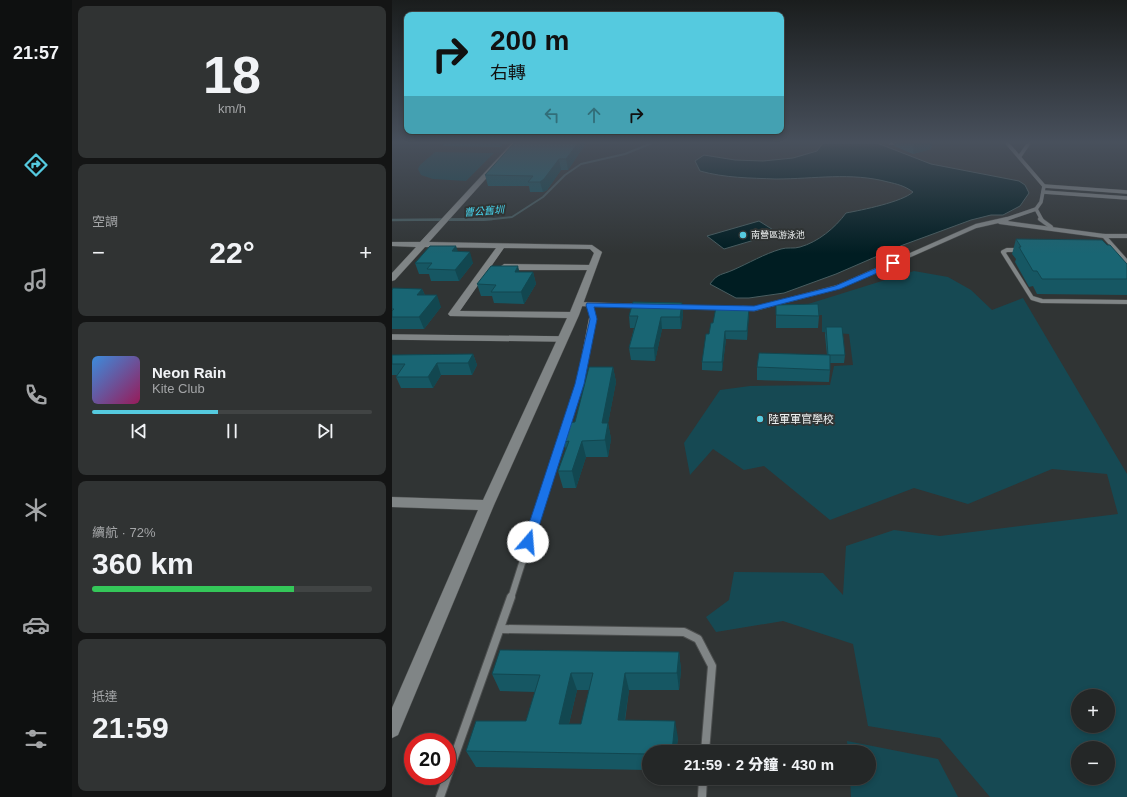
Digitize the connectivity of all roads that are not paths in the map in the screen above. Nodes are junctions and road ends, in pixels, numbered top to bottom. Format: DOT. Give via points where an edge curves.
graph roads {
  1 [pos="481,180"];
  2 [pos="1039,180"];
  3 [pos="1044,186"];
  4 [pos="1043,192"];
  5 [pos="1127,192"];
  6 [pos="1127,198"];
  7 [pos="1036,209"];
  8 [pos="999,222"];
  9 [pos="1055,228"];
  10 [pos="1104,236"];
  11 [pos="1127,236"];
  12 [pos="392,244"];
  13 [pos="422,245"];
  14 [pos="502,245"];
  15 [pos="1022,250"];
  16 [pos="1109,250"];
  17 [pos="1117,250"];
  18 [pos="1127,262"];
  19 [pos="487,266"];
  20 [pos="592,268"];
  21 [pos="392,278"];
  22 [pos="1127,302"];
  23 [pos="644,306"];
  24 [pos="668,306"];
  25 [pos="580,308"];
  26 [pos="731,308"];
  27 [pos="739,308"];
  28 [pos="392,337"];
  29 [pos="563,339"];
  30 [pos="392,502"];
  31 [pos="487,505"];
  32 [pos="501,629"];
  33 [pos="392,729"];
  34 [pos="706,745"];
  35 [pos="703,785"];
  36 [pos="440,797"];
  37 [pos="702,797"];
  1 -- 13 [label="street"];
  2 -- 3 [label="lane"];
  3 -- 4 [label="lane"];
  3 -- 5 [label="lane"];
  4 -- 6 [label="lane"];
  4 -- 7 [label="lane"];
  7 -- 8 [label="lane"];
  7 -- 9 [label="lane" via="1040,219"];
  8 -- 9 [label="lane"];
  8 -- 27 [label="lane" via="976,226 838,288 754,309"];
  9 -- 10 [label="lane"];
  10 -- 11 [label="lane"];
  10 -- 17 [label="lane"];
  12 -- 13 [label="street"];
  13 -- 14 [label="street"];
  13 -- 21 [label="street"];
  14 -- 19 [label="street"];
  14 -- 20 [label="street" via="592,247 598,252"];
  15 -- 22 [label="lane" via="1003,252 1032,298 1042,301"];
  16 -- 17 [label="lane"];
  17 -- 18 [label="lane"];
  19 -- 20 [label="street"];
  19 -- 25 [label="street" via="453,314"];
  20 -- 25 [label="street"];
  23 -- 25 [label="lane"];
  24 -- 26 [label="lane"];
  25 -- 29 [label="street"];
  25 -- 32 [label="lane" via="593,319 579,384"];
  28 -- 29 [label="lane"];
  29 -- 31 [label="street"];
  30 -- 31 [label="street"];
  31 -- 33 [label="street"];
  32 -- 34 [label="lane" via="684,632 698,638 712,666"];
  32 -- 36 [label="lane"];
  35 -- 37 [label="lane"];
}
